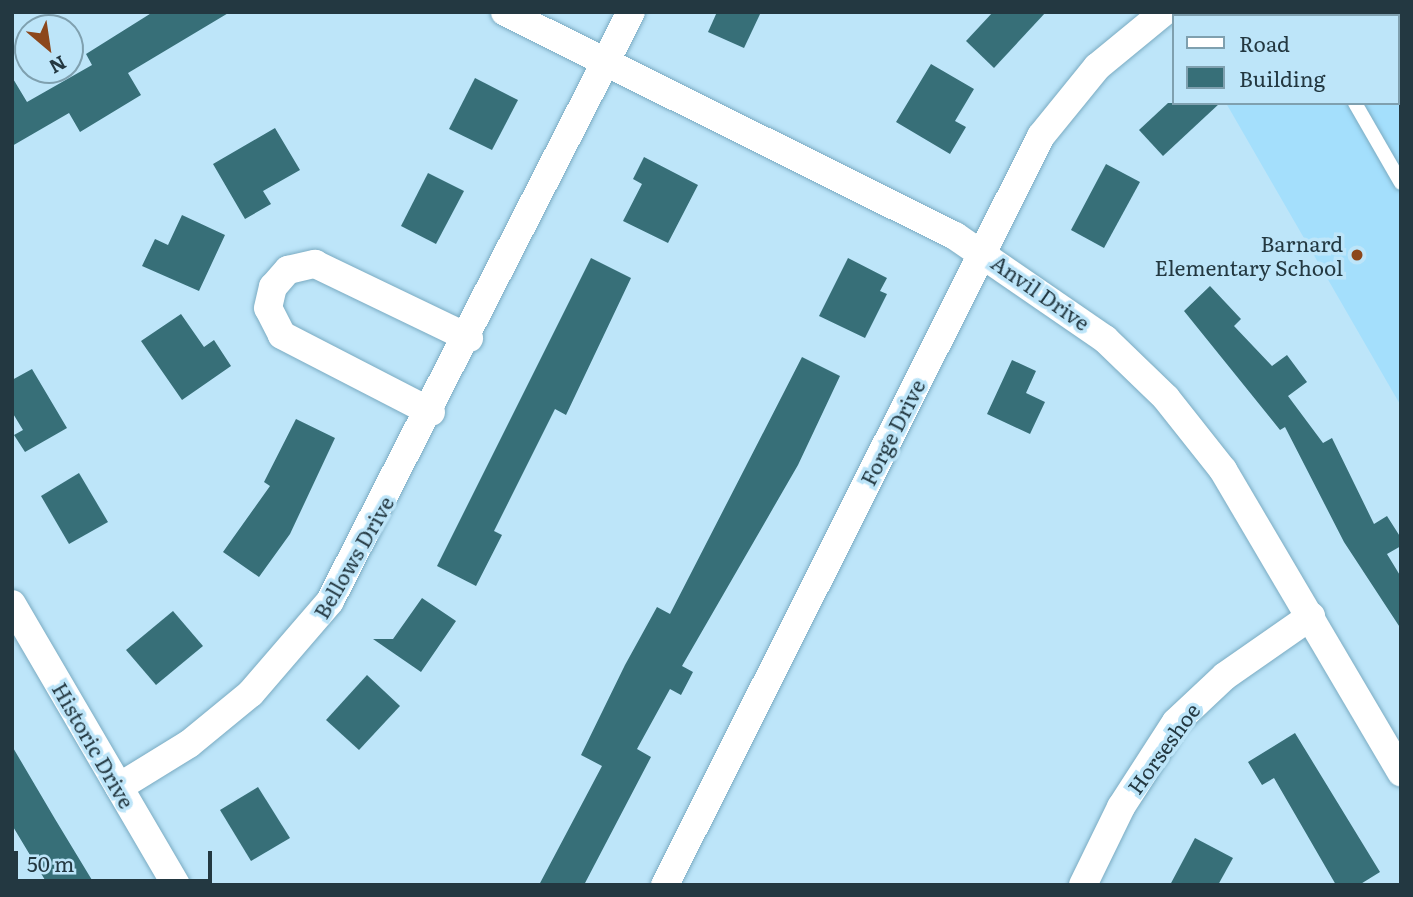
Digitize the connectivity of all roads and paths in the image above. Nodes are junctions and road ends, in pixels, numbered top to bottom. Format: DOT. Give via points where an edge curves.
graph roads {
  1 [pos="505,12"];
  2 [pos="631,12"];
  3 [pos="1164,12"];
  4 [pos="607,61"];
  5 [pos="1355,105"];
  6 [pos="1396,164"];
  7 [pos="1401,183"];
  8 [pos="983,251"];
  9 [pos="469,338"];
  10 [pos="432,412"];
  11 [pos="12,604"];
  12 [pos="1311,616"];
  13 [pos="1401,772"];
  14 [pos="120,788"];
  15 [pos="176,885"];
  16 [pos="665,885"];
  17 [pos="1083,885"];
  1 -- 4 [label="street, Anvil Drive"];
  2 -- 4 [label="street, Bellows Drive"];
  3 -- 8 [label="street, Forge Drive" via="1124,42 1059,110"];
  4 -- 8 [label="street, Anvil Drive"];
  4 -- 9 [label="street, Bellows Drive"];
  5 -- 6 [label="lane"];
  6 -- 7 [label="lane"];
  8 -- 12 [label="street, Anvil Drive" via="1066,306 1166,398 1236,491"];
  8 -- 16 [label="street, Forge Drive"];
  9 -- 10 [label="street, Bellows Drive"];
  9 -- 10 [label="street" via="315,264 288,270 272,287 268,308 282,335"];
  10 -- 14 [label="street, Bellows Drive" via="350,570 301,640 217,723"];
  11 -- 14 [label="street, Historic Drive"];
  12 -- 13 [label="street, Anvil Drive"];
  12 -- 17 [label="street, Horseshoe" via="1225,676 1176,722 1142,771"];
  14 -- 15 [label="street, Historic Drive"];
}
